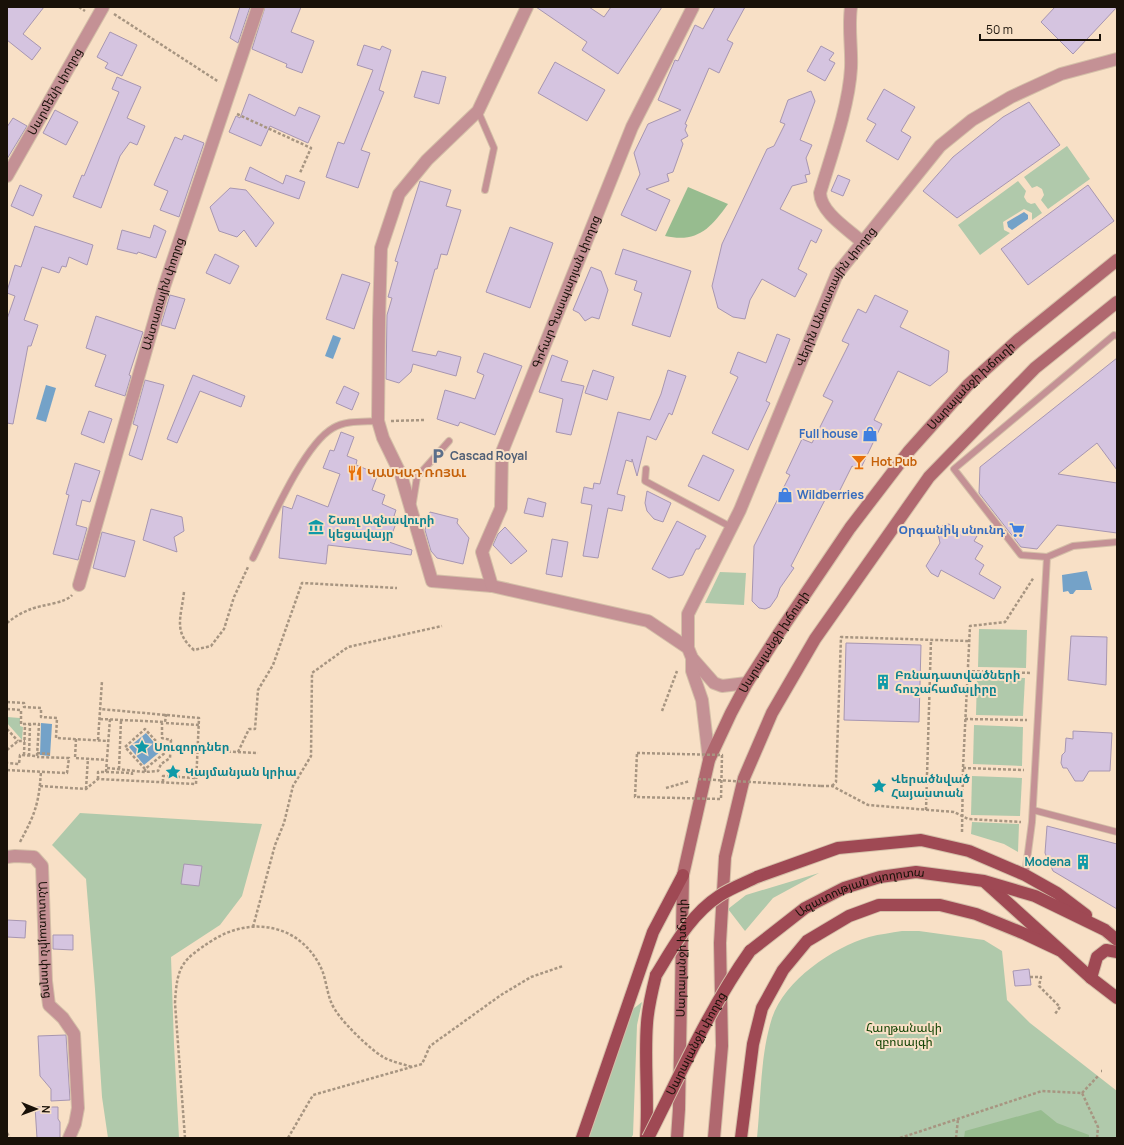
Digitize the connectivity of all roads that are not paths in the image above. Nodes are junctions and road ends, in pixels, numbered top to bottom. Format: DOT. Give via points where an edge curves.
graph roads {
  1 [pos="103,7"];
  2 [pos="258,7"];
  3 [pos="527,7"];
  4 [pos="693,7"];
  5 [pos="851,7"];
  6 [pos="1117,59"];
  7 [pos="478,111"];
  8 [pos="7,176"];
  9 [pos="485,190"];
  10 [pos="862,242"];
  11 [pos="1116,264"];
  12 [pos="1117,302"];
  13 [pos="1117,336"];
  14 [pos="378,421"];
  15 [pos="449,440"];
  16 [pos="646,469"];
  17 [pos="412,514"];
  18 [pos="731,527"];
  19 [pos="1117,542"];
  20 [pos="1047,557"];
  21 [pos="253,558"];
  22 [pos="79,585"];
  23 [pos="492,586"];
  24 [pos="690,653"];
  25 [pos="747,683"];
  26 [pos="709,760"];
  27 [pos="1032,810"];
  28 [pos="1117,832"];
  29 [pos="11,856"];
  30 [pos="683,875"];
  31 [pos="1026,875"];
  32 [pos="984,881"];
  33 [pos="1105,930"];
  34 [pos="1117,940"];
  35 [pos="1059,950"];
  36 [pos="750,951"];
  37 [pos="1117,952"];
  38 [pos="1091,978"];
  39 [pos="1117,998"];
  40 [pos="68,1138"];
  41 [pos="582,1138"];
  42 [pos="647,1138"];
  43 [pos="677,1138"];
  44 [pos="714,1138"];
  45 [pos="742,1138"];
  1 -- 8 [label="street, Սարմենի փողոց"];
  2 -- 22 [label="street, Անտառային փողոց" via="164,287"];
  3 -- 7 [label="street"];
  4 -- 23 [label="street, Գոհար Գասպարյան փողոց" via="632,127 502,452 501,508 482,552"];
  5 -- 10 [label="street" via="850,75 820,193 826,209"];
  6 -- 10 [label="street, Վերին Անտառային փողոց" via="1061,74 972,120 940,146"];
  7 -- 9 [label="lane" via="494,148"];
  7 -- 14 [label="street" via="427,160 399,194 381,248"];
  10 -- 18 [label="street, Վերին Անտառային փողոց" via="837,274"];
  11 -- 25 [label="main road, Սարալանջի խճուղի" via="1018,340 968,385 909,451 850,528"];
  12 -- 44 [label="main road" via="1035,368 929,477 814,639 772,713 744,778 725,857 720,943 722,1046"];
  13 -- 20 [label="lane" via="1114,335 954,469 1021,554"];
  14 -- 17 [label="street" via="383,438 401,475"];
  14 -- 21 [label="lane" via="349,423 333,428 317,442 291,481"];
  15 -- 17 [label="lane" via="417,477"];
  16 -- 18 [label="lane" via="645,481"];
  17 -- 23 [label="street" via="432,581"];
  18 -- 24 [label="street, Վերին Անտառային փողոց" via="688,614"];
  19 -- 20 [label="lane" via="1074,546"];
  20 -- 27 [label="lane"];
  23 -- 24 [label="street" via="648,622"];
  24 -- 25 [label="street" via="714,682 722,686"];
  24 -- 26 [label="street, Վերին Անտառային փողոց" via="692,671 702,700"];
  25 -- 26 [label="main road, Սարալանջի խճուղի"];
  26 -- 30 [label="main road, Սարալանջի խճուղի"];
  27 -- 28 [label="lane"];
  27 -- 31 [label="lane"];
  29 -- 40 [label="street, Անտառային փողոց" via="34,857 42,866 49,1004 74,1034 78,1108 75,1124"];
  30 -- 41 [label="main road" via="653,932"];
  30 -- 43 [label="main road, Սարալանջի խճուղի"];
  31 -- 33 [label="main road" via="1057,893"];
  31 -- 42 [label="main road, bridge" via="969,851 921,840 838,848 757,877 719,896 683,930 656,975 647,1025"];
  32 -- 33 [label="main road, Ազատության պողոտա" via="1035,896"];
  32 -- 35 [label="main road"];
  32 -- 36 [label="main road, Ազատության պողոտա" via="916,872 880,877 844,888 805,908"];
  33 -- 34 [label="main road, Ազատության պողոտա"];
  35 -- 38 [label="main road"];
  35 -- 45 [label="main road" via="976,914 940,905 879,905 849,916 807,941 782,970 762,1008 753,1044"];
  36 -- 42 [label="main road, Սարալանջի փողոց, bridge" via="732,977 700,1035"];
  37 -- 38 [label="main road" via="1106,950 1097,957"];
  38 -- 39 [label="main road"];
}
